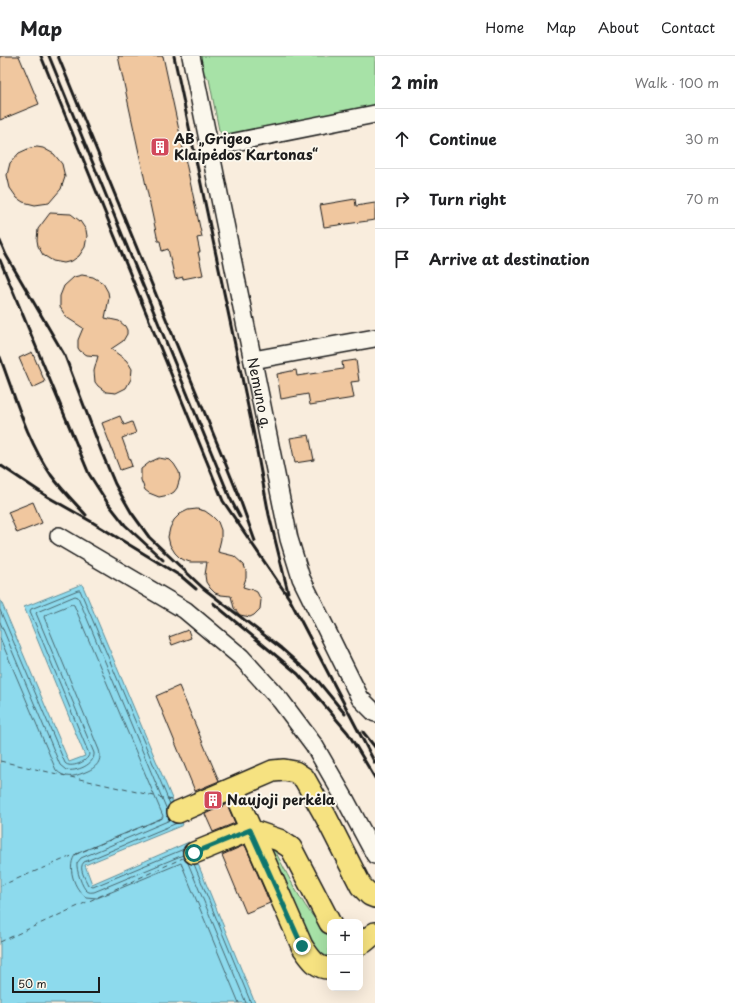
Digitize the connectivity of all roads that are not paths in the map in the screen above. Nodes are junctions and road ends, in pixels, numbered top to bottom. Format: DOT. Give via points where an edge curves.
graph roads {
  1 [pos="191,56"];
  2 [pos="375,114"];
  3 [pos="210,147"];
  4 [pos="375,338"];
  5 [pos="253,360"];
  6 [pos="59,536"];
  7 [pos="375,714"];
  8 [pos="233,789"];
  9 [pos="178,812"];
  10 [pos="250,830"];
  11 [pos="194,853"];
  12 [pos="375,855"];
  13 [pos="375,897"];
  14 [pos="328,919"];
  15 [pos="368,941"];
  16 [pos="361,955"];
  17 [pos="327,968"];
  1 -- 3 [label="street, Nemuno g."];
  2 -- 3 [label="street"];
  3 -- 5 [label="street, Nemuno g."];
  4 -- 5 [label="street"];
  5 -- 7 [label="street, Nemuno g." via="289,539 301,578 360,698"];
  6 -- 12 [label="street" via="185,610 241,657 281,701 314,746"];
  8 -- 9 [label="main road"];
  8 -- 10 [label="main road"];
  8 -- 13 [label="main road" via="284,770 295,772 304,778 361,886"];
  10 -- 11 [label="main road"];
  10 -- 14 [label="main road" via="291,848"];
  10 -- 17 [label="main road" via="302,946 317,965"];
  15 -- 16 [label="main road"];
}
